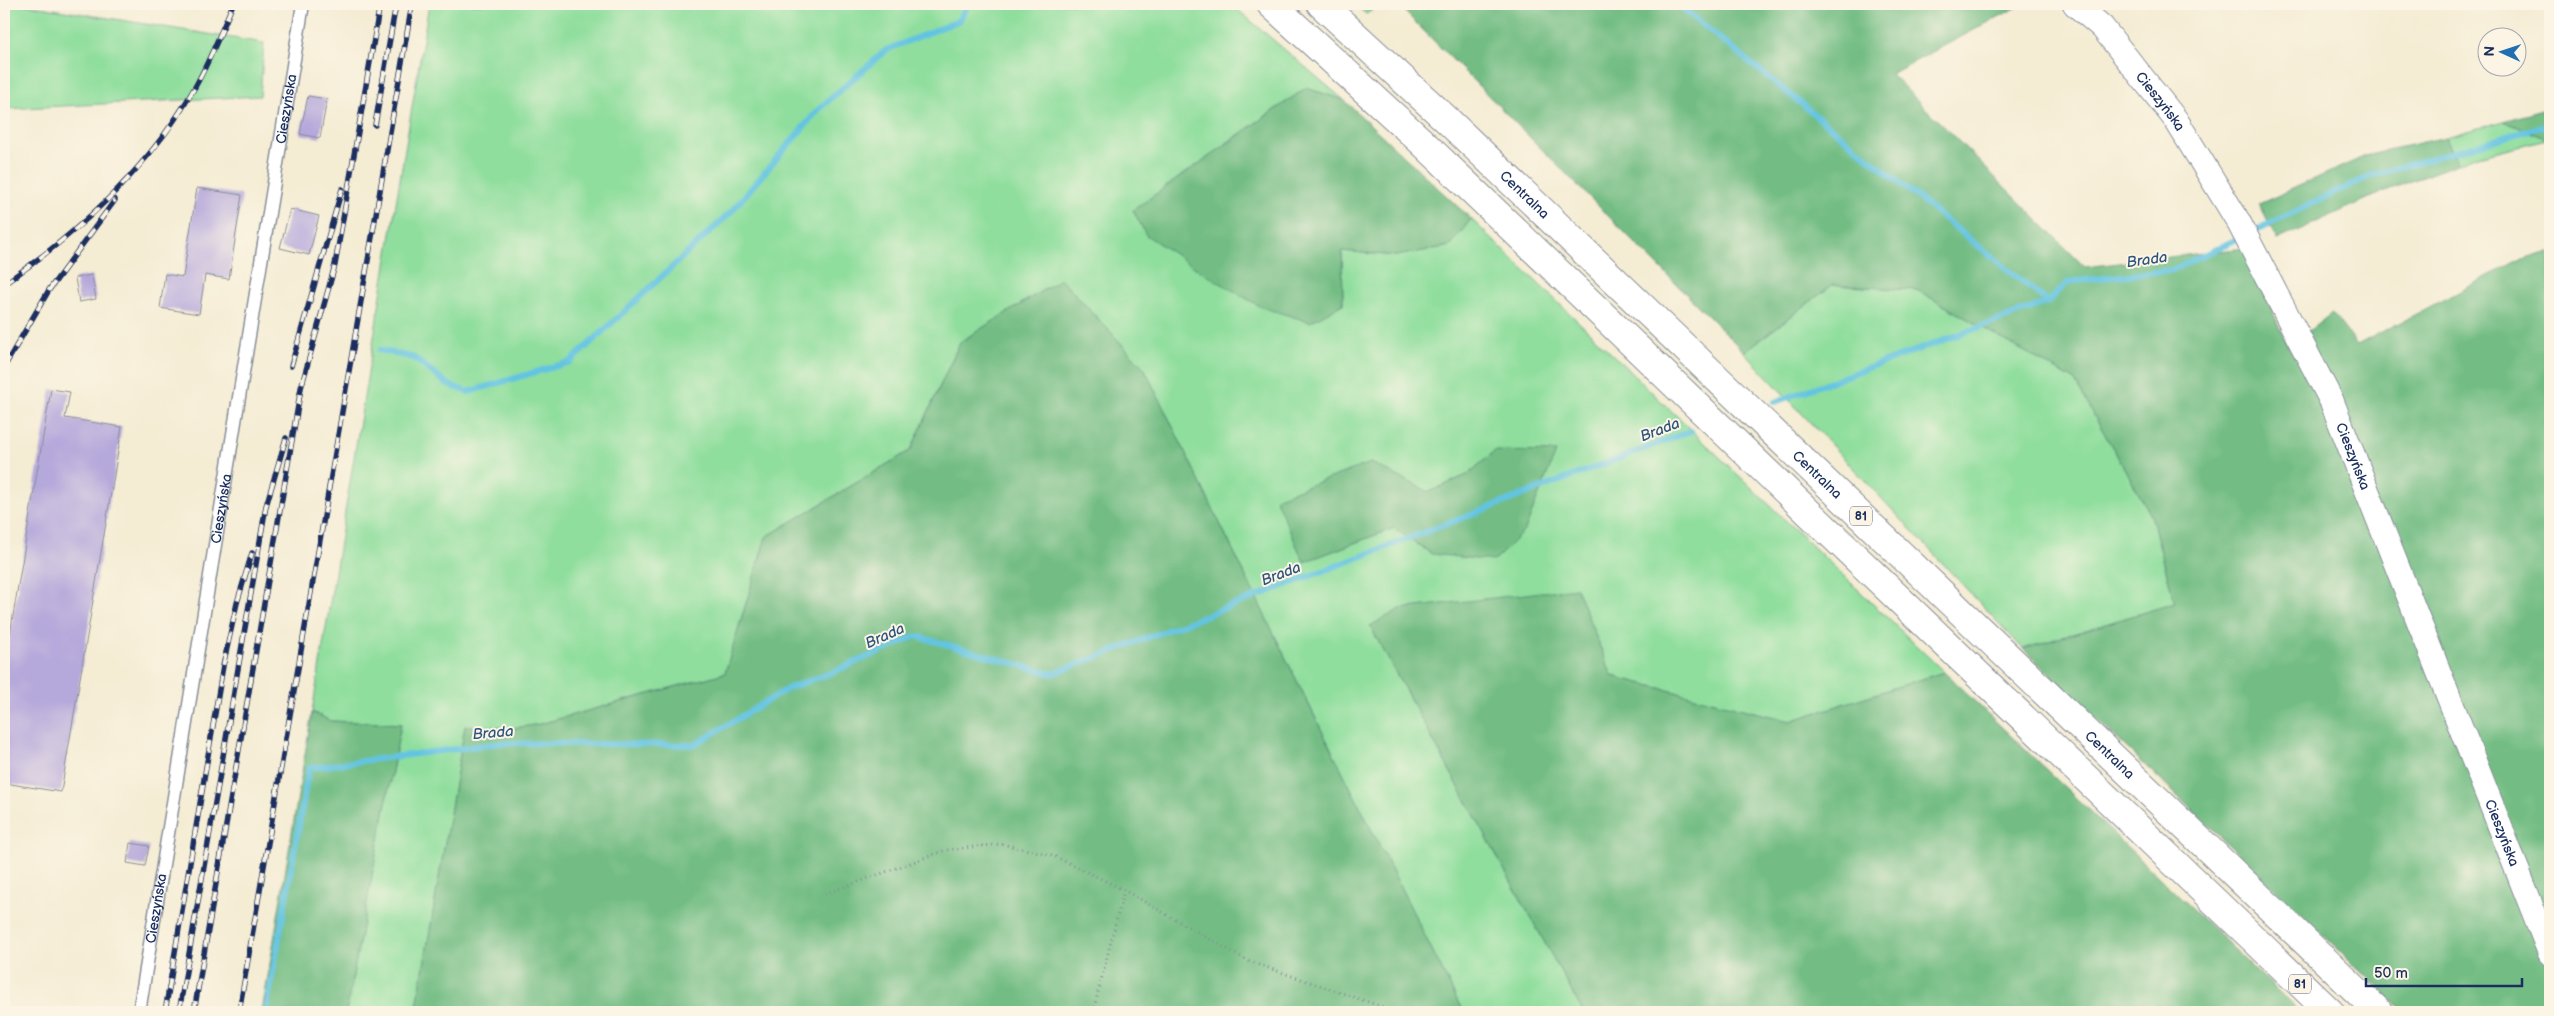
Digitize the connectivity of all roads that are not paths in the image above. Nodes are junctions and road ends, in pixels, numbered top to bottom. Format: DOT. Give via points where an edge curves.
graph roads {
  1 [pos="303,4"];
  2 [pos="1271,4"];
  3 [pos="1321,4"];
  4 [pos="2075,4"];
  5 [pos="2550,953"];
  6 [pos="139,1012"];
  7 [pos="2330,1012"];
  8 [pos="2379,1012"];
  1 -- 6 [label="lane, Cieszyńska"];
  2 -- 7 [label="main road, 81" via="1512,228"];
  3 -- 8 [label="main road, Centralna / 81"];
  4 -- 5 [label="street, Cieszyńska" via="2102,27 2176,120 2238,221 2332,402"];
}
